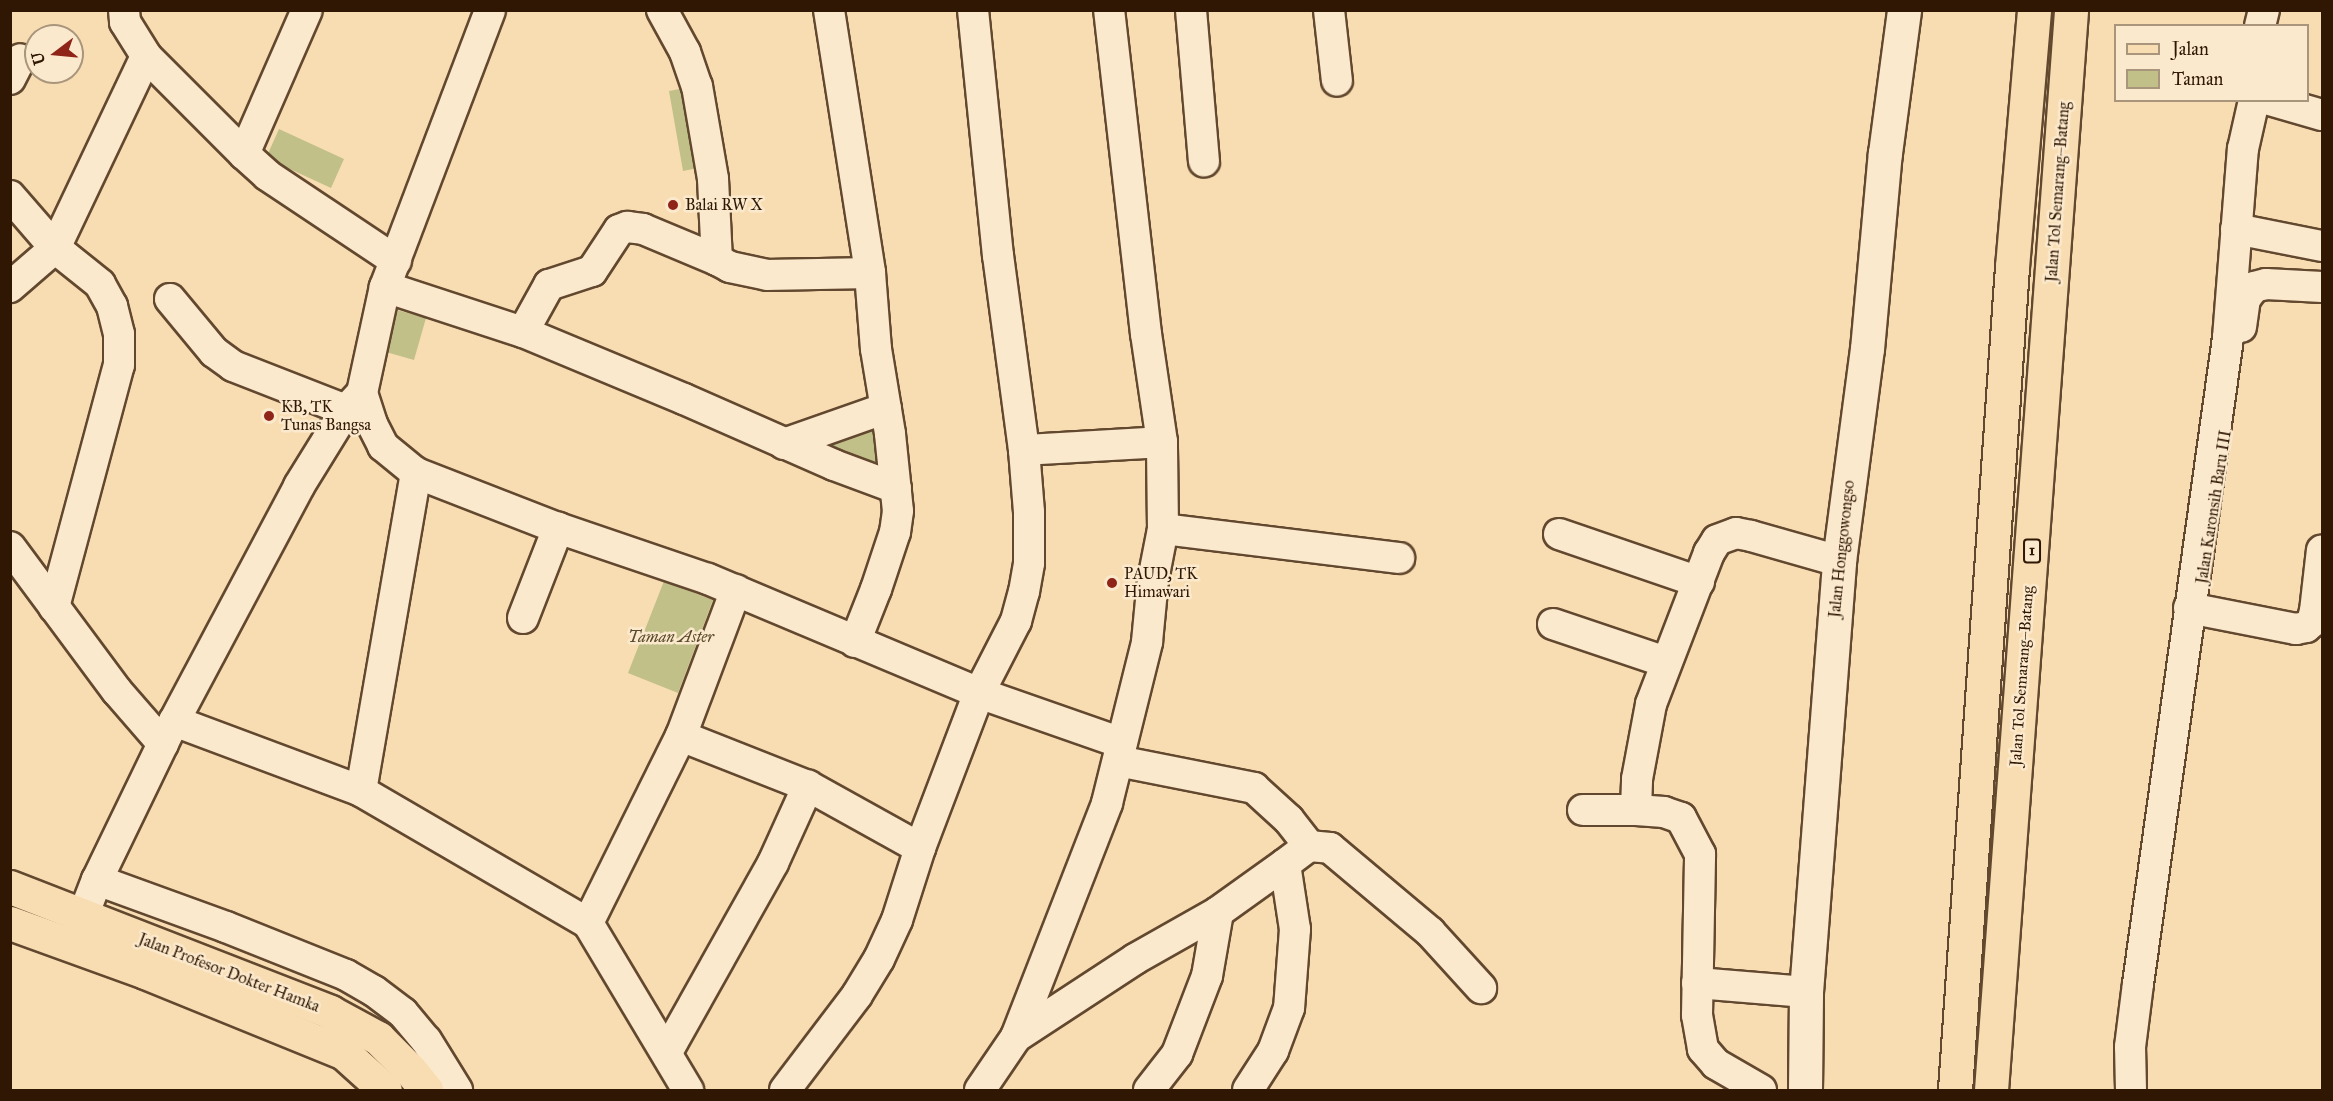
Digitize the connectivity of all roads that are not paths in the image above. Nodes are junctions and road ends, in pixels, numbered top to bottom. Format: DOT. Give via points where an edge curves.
graph roads {
  1 [pos="124,10"];
  2 [pos="308,10"];
  3 [pos="490,10"];
  4 [pos="663,10"];
  5 [pos="829,10"];
  6 [pos="973,10"];
  7 [pos="1109,10"];
  8 [pos="1191,10"];
  9 [pos="1329,10"];
  10 [pos="1904,10"];
  11 [pos="2034,10"];
  12 [pos="2071,10"];
  13 [pos="146,56"];
  14 [pos="1337,81"];
  15 [pos="2254,102"];
  16 [pos="2277,102"];
  17 [pos="2322,115"];
  18 [pos="244,154"];
  19 [pos="1204,161"];
  20 [pos="10,196"];
  21 [pos="2236,229"];
  22 [pos="2322,246"];
  23 [pos="55,248"];
  24 [pos="717,260"];
  25 [pos="870,273"];
  26 [pos="391,274"];
  27 [pos="10,287"];
  28 [pos="2322,287"];
  29 [pos="170,299"];
  30 [pos="523,333"];
  31 [pos="354,401"];
  32 [pos="886,408"];
  33 [pos="1162,442"];
  34 [pos="784,444"];
  35 [pos="1024,450"];
  36 [pos="416,473"];
  37 [pos="896,488"];
  38 [pos="558,528"];
  39 [pos="1163,529"];
  40 [pos="1559,534"];
  41 [pos="10,547"];
  42 [pos="2322,550"];
  43 [pos="1399,558"];
  44 [pos="1839,561"];
  45 [pos="1699,582"];
  46 [pos="736,590"];
  47 [pos="54,606"];
  48 [pos="2193,608"];
  49 [pos="523,618"];
  50 [pos="1554,624"];
  51 [pos="855,642"];
  52 [pos="1666,662"];
  53 [pos="979,693"];
  54 [pos="169,733"];
  55 [pos="681,736"];
  56 [pos="1120,752"];
  57 [pos="808,786"];
  58 [pos="361,791"];
  59 [pos="1583,810"];
  60 [pos="1636,810"];
  61 [pos="1309,846"];
  62 [pos="920,848"];
  63 [pos="1285,864"];
  64 [pos="98,880"];
  65 [pos="10,887"];
  66 [pos="1218,912"];
  67 [pos="83,916"];
  68 [pos="10,922"];
  69 [pos="588,923"];
  70 [pos="1697,983"];
  71 [pos="1481,988"];
  72 [pos="1806,992"];
  73 [pos="1016,1036"];
  74 [pos="667,1052"];
  75 [pos="385,1090"];
  76 [pos="426,1090"];
  77 [pos="457,1090"];
  78 [pos="688,1090"];
  79 [pos="785,1090"];
  80 [pos="981,1090"];
  81 [pos="1149,1090"];
  82 [pos="1248,1090"];
  83 [pos="1761,1090"];
  84 [pos="1805,1090"];
  85 [pos="1955,1090"];
  86 [pos="1991,1090"];
  87 [pos="2131,1090"];
  1 -- 13 [label="street" via="125,22"];
  2 -- 18 [label="street"];
  3 -- 26 [label="street"];
  4 -- 24 [label="street" via="697,86 713,179"];
  5 -- 25 [label="street"];
  6 -- 35 [label="street" via="998,256"];
  7 -- 33 [label="street"];
  8 -- 19 [label="street"];
  9 -- 14 [label="street"];
  10 -- 44 [label="street, Jalan Honggowongso"];
  11 -- 85 [label="main road" via="2011,279"];
  12 -- 86 [label="main road, Jalan Tol Semarang–Batang / 1"];
  13 -- 18 [label="street"];
  13 -- 23 [label="street"];
  15 -- 21 [label="street" via="2243,149"];
  16 -- 17 [label="street"];
  18 -- 26 [label="street"];
  20 -- 23 [label="street"];
  21 -- 22 [label="street"];
  21 -- 48 [label="street" via="2228,338"];
  23 -- 27 [label="street"];
  23 -- 47 [label="street" via="100,284 112,306 119,334 119,365"];
  24 -- 25 [label="street" via="767,275"];
  24 -- 30 [label="street" via="644,229 619,230 592,271 549,285"];
  25 -- 32 [label="street"];
  26 -- 30 [label="street"];
  26 -- 31 [label="street"];
  28 -- 48 [label="street, Jalan Karonsih Baru III" via="2266,284 2254,287 2245,299"];
  29 -- 31 [label="street" via="214,352 233,366"];
  30 -- 34 [label="street"];
  31 -- 36 [label="street" via="383,446"];
  31 -- 54 [label="street" via="299,486"];
  32 -- 34 [label="street"];
  32 -- 37 [label="street"];
  33 -- 35 [label="street"];
  33 -- 39 [label="street"];
  34 -- 37 [label="street"];
  35 -- 53 [label="street" via="1029,512 1029,563 1024,592 1016,621"];
  36 -- 38 [label="street"];
  36 -- 58 [label="street"];
  37 -- 51 [label="street" via="895,532"];
  38 -- 46 [label="street"];
  38 -- 49 [label="street"];
  39 -- 43 [label="street"];
  39 -- 56 [label="street" via="1147,642"];
  40 -- 45 [label="street"];
  41 -- 47 [label="street"];
  42 -- 48 [label="street" via="2315,611 2306,627 2296,629"];
  44 -- 45 [label="street" via="1736,534 1717,540 1708,552"];
  44 -- 72 [label="street, Jalan Honggowongso"];
  45 -- 52 [label="street"];
  46 -- 51 [label="street"];
  46 -- 55 [label="street"];
  47 -- 54 [label="street" via="117,691"];
  48 -- 87 [label="street" via="2138,984 2130,1047"];
  50 -- 52 [label="street"];
  51 -- 53 [label="street"];
  52 -- 60 [label="street" via="1651,704 1637,779"];
  53 -- 56 [label="street"];
  53 -- 62 [label="street"];
  54 -- 58 [label="street"];
  54 -- 64 [label="street"];
  55 -- 57 [label="street"];
  55 -- 69 [label="street"];
  56 -- 61 [label="street" via="1254,788 1289,820"];
  56 -- 73 [label="street" via="1107,803"];
  57 -- 62 [label="street"];
  57 -- 74 [label="street" via="773,863"];
  58 -- 69 [label="street"];
  59 -- 60 [label="street"];
  60 -- 70 [label="street" via="1681,818 1700,854"];
  61 -- 63 [label="street"];
  61 -- 71 [label="street" via="1330,848 1430,932"];
  62 -- 79 [label="street" via="897,920 879,959 857,995"];
  63 -- 66 [label="street"];
  63 -- 82 [label="street" via="1295,929 1289,1008 1273,1051"];
  64 -- 67 [label="street"];
  64 -- 77 [label="street" via="237,931 346,975 375,991 403,1013 426,1040"];
  65 -- 67 [label="main road, Jalan Profesor Dokter Hamka"];
  66 -- 73 [label="street" via="1135,959"];
  66 -- 81 [label="street" via="1207,976 1177,1054"];
  67 -- 76 [label="main road, Jalan Profesor Dokter Hamka" via="330,1012 378,1038"];
  68 -- 75 [label="main road, Jalan Profesor Dokter Hamka" via="344,1053"];
  69 -- 74 [label="street"];
  70 -- 72 [label="street"];
  70 -- 83 [label="street" via="1703,1049 1716,1064"];
  72 -- 84 [label="street, Jalan Honggowongso"];
  73 -- 80 [label="street"];
  74 -- 78 [label="street"];
}
